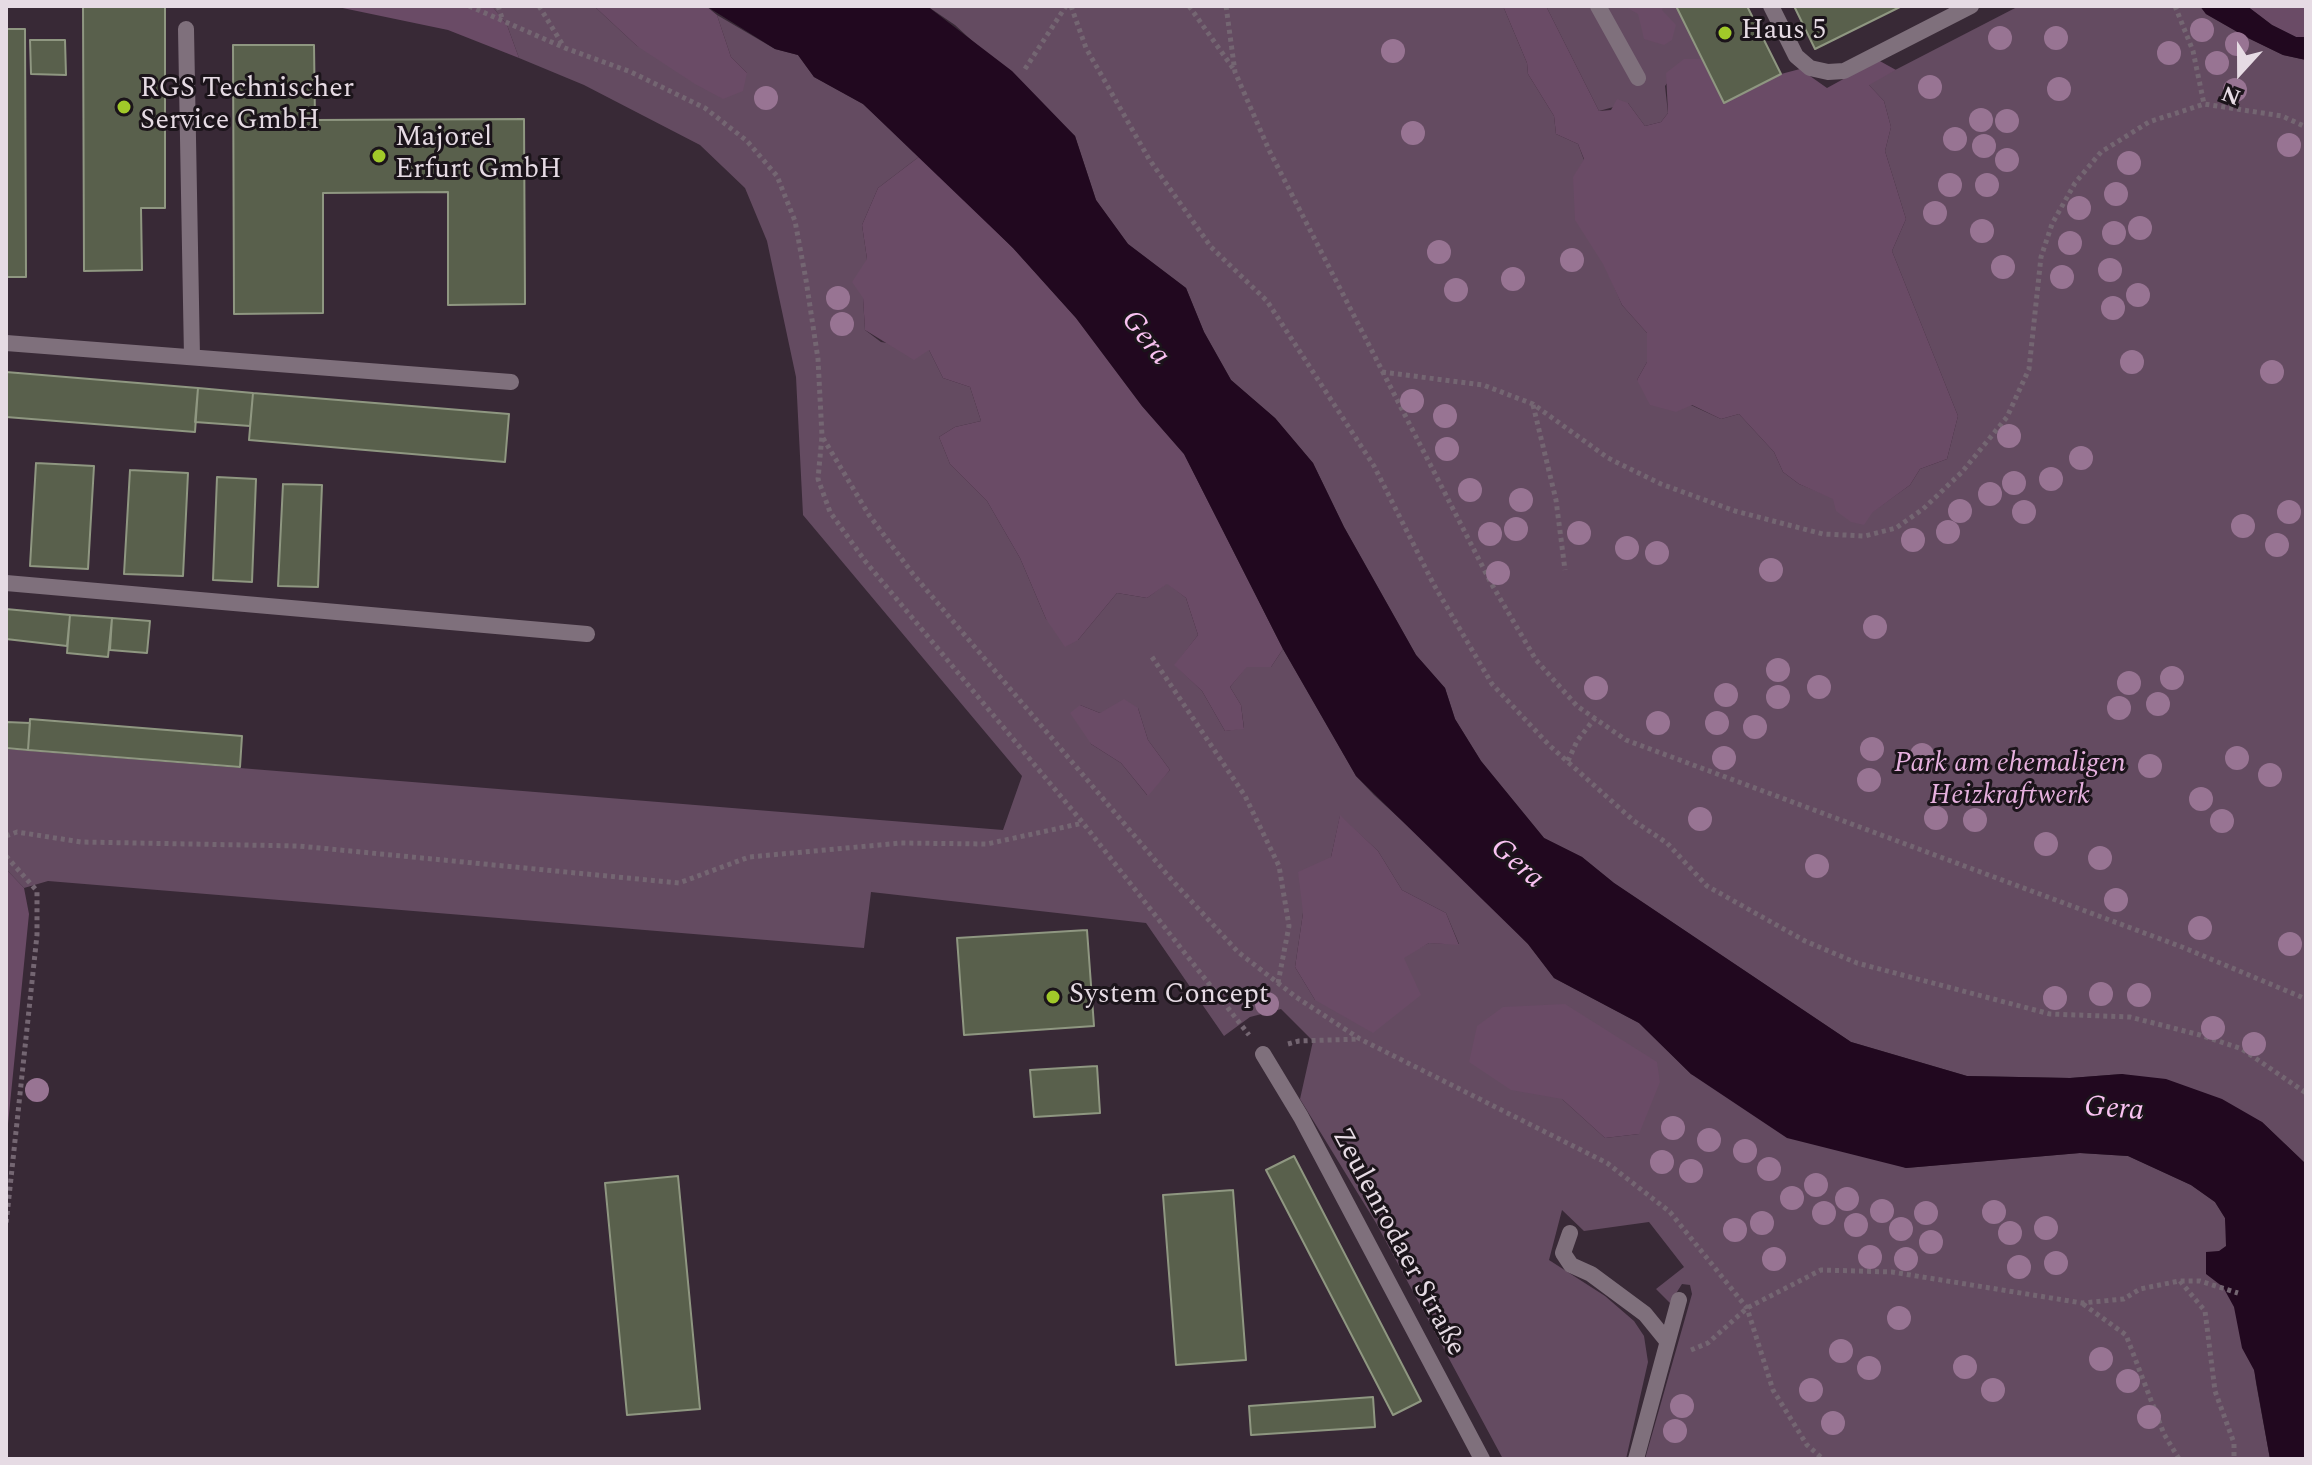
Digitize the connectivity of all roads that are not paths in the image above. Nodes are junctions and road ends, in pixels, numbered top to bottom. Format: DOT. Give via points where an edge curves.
graph roads {
  1 [pos="1598,6"];
  2 [pos="1771,6"];
  3 [pos="1971,6"];
  4 [pos="186,29"];
  5 [pos="1638,78"];
  6 [pos="6,343"];
  7 [pos="192,357"];
  8 [pos="511,382"];
  9 [pos="6,583"];
  10 [pos="587,634"];
  11 [pos="1263,1054"];
  12 [pos="1570,1233"];
  13 [pos="1679,1300"];
  14 [pos="1667,1341"];
  15 [pos="1482,1459"];
  16 [pos="1636,1459"];
  1 -- 5 [label="street"];
  2 -- 3 [label="street" via="1796,56 1810,68 1828,72 1844,71"];
  4 -- 7 [label="street"];
  6 -- 7 [label="street"];
  7 -- 8 [label="street"];
  9 -- 10 [label="street"];
  11 -- 15 [label="street, Zeulenrodaer Straße"];
  12 -- 14 [label="street" via="1563,1253 1571,1265 1645,1314"];
  13 -- 14 [label="street"];
  14 -- 16 [label="street"];
}
